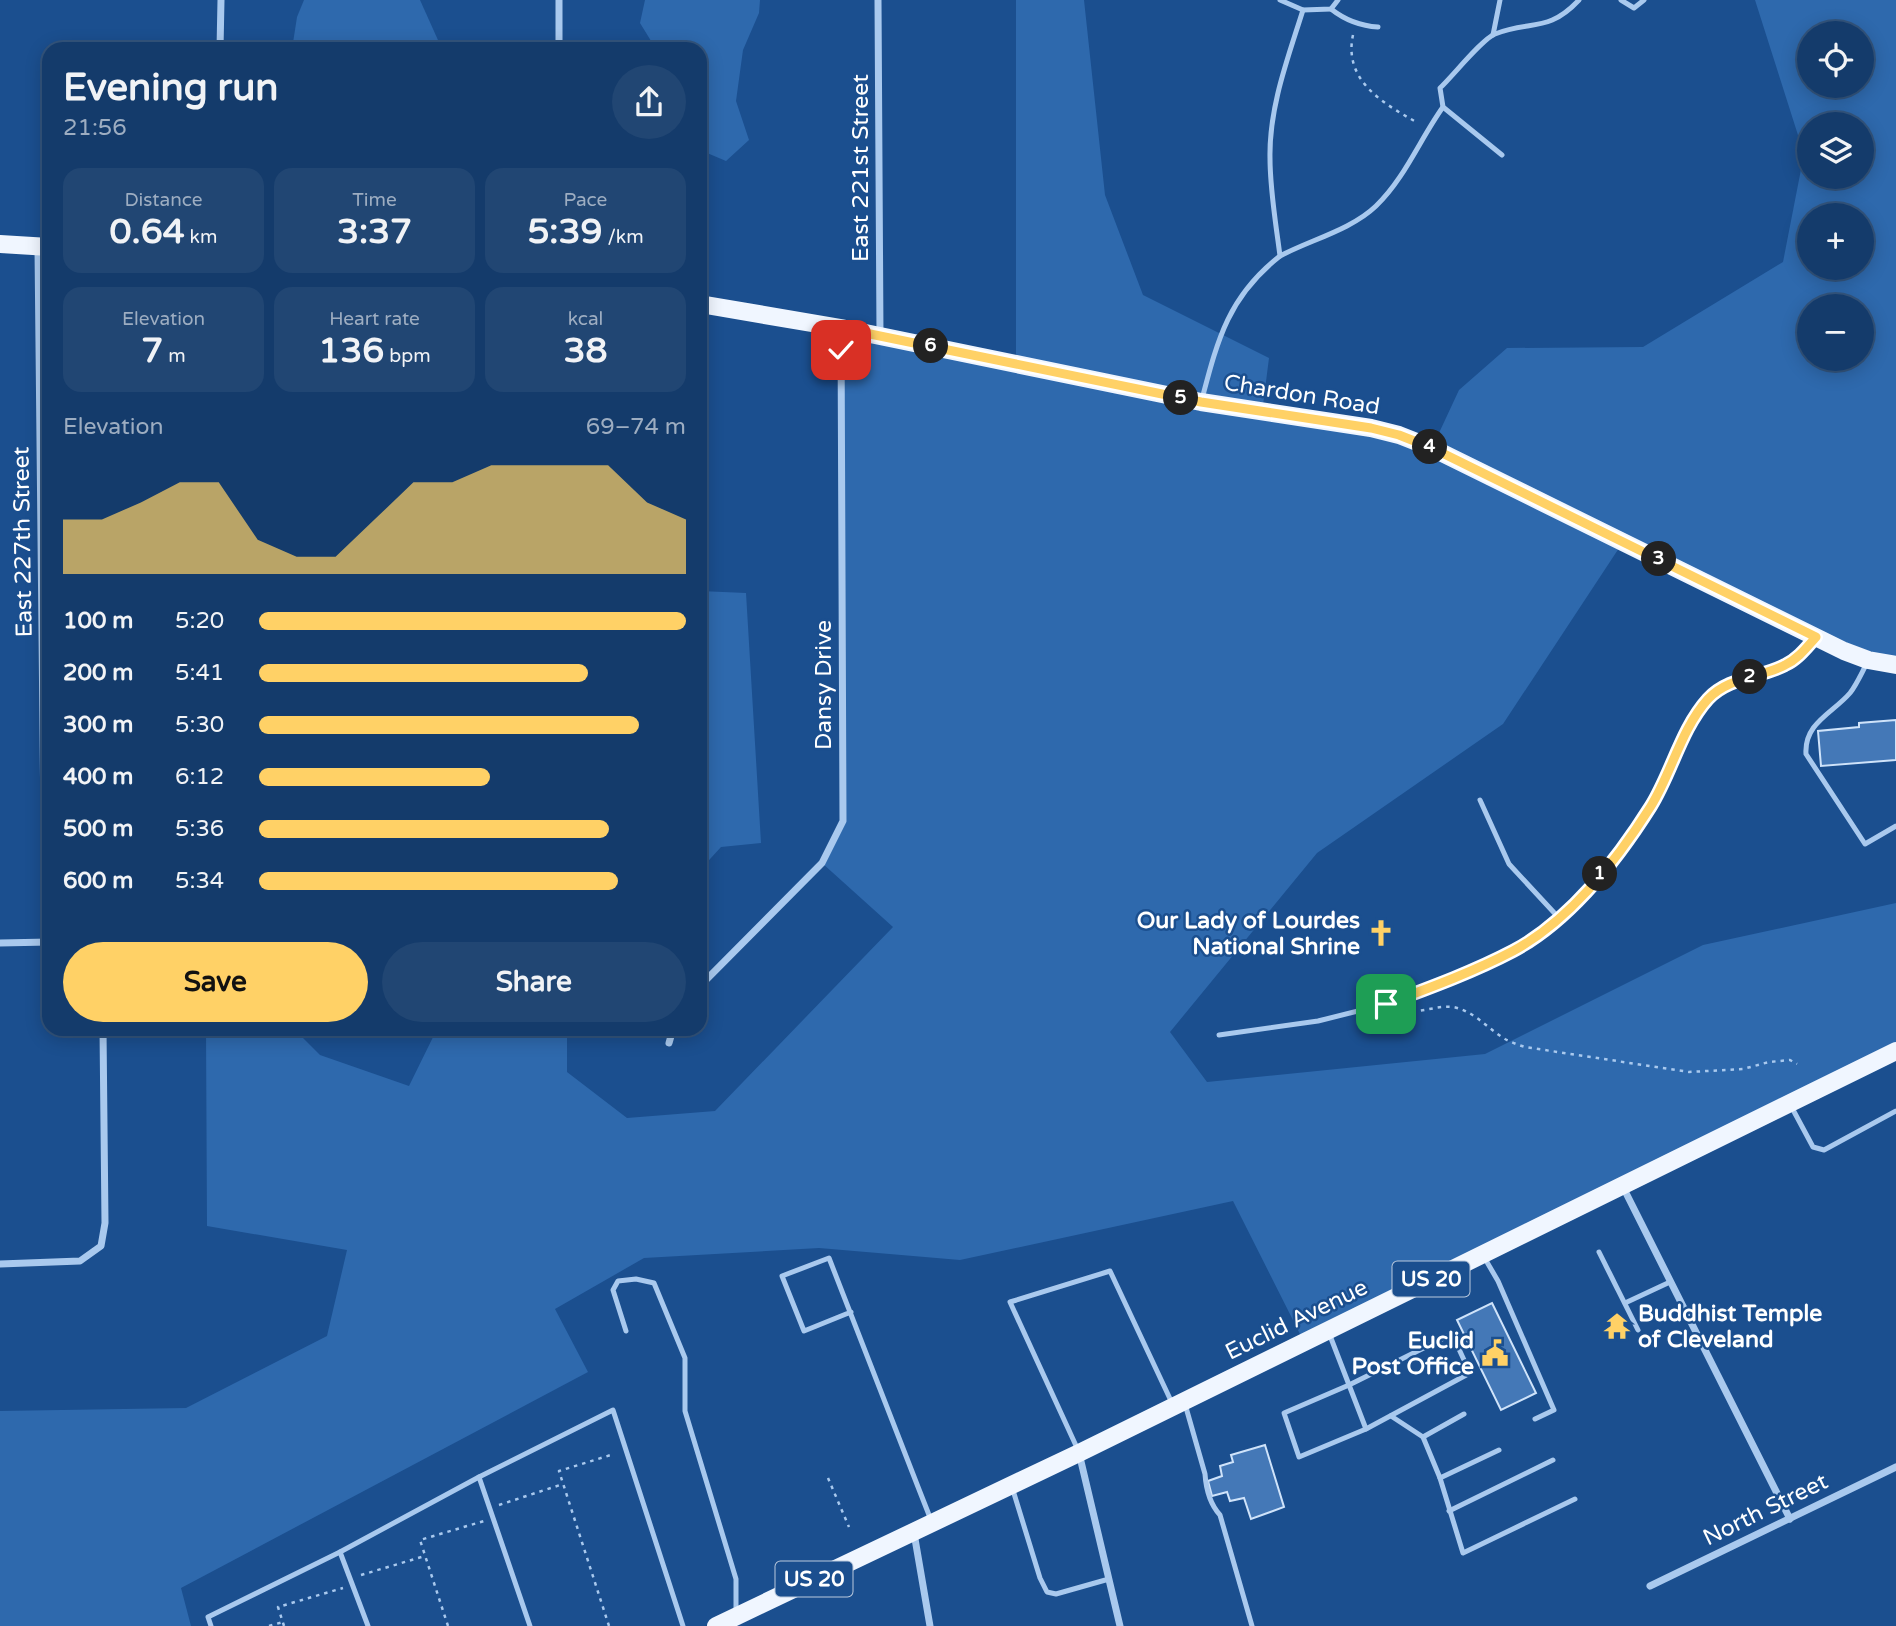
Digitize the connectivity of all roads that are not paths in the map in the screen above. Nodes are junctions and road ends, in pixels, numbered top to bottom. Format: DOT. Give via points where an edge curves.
graph roads {
  1 [pos="221,0"];
  2 [pos="559,0"];
  3 [pos="878,0"];
  4 [pos="1280,0"];
  5 [pos="1338,0"];
  6 [pos="1500,0"];
  7 [pos="1579,0"];
  8 [pos="1621,0"];
  9 [pos="1644,0"];
  10 [pos="1331,9"];
  11 [pos="1303,10"];
  12 [pos="1378,27"];
  13 [pos="1493,35"];
  14 [pos="220,42"];
  15 [pos="559,42"];
  16 [pos="1443,107"];
  17 [pos="1502,155"];
  18 [pos="0,244"];
  19 [pos="42,246"];
  20 [pos="1280,256"];
  21 [pos="707,305"];
  22 [pos="841,328"];
  23 [pos="880,336"];
  24 [pos="1201,402"];
  25 [pos="1816,637"];
  26 [pos="1868,660"];
  27 [pos="1896,665"];
  28 [pos="1480,800"];
  29 [pos="1896,827"];
  30 [pos="1559,918"];
  31 [pos="42,942"];
  32 [pos="0,943"];
  33 [pos="707,979"];
  34 [pos="1219,1035"];
  35 [pos="103,1036"];
  36 [pos="670,1036"];
  37 [pos="668,1043"];
  38 [pos="1895,1055"];
  39 [pos="1789,1104"];
  40 [pos="1896,1111"];
  41 [pos="1622,1185"];
  42 [pos="1599,1252"];
  43 [pos="1483,1254"];
  44 [pos="0,1264"];
  45 [pos="1670,1282"];
  46 [pos="1625,1303"];
  47 [pos="850,1312"];
  48 [pos="1328,1330"];
  49 [pos="1638,1330"];
  50 [pos="626,1331"];
  51 [pos="1349,1385"];
  52 [pos="1179,1403"];
  53 [pos="1464,1414"];
  54 [pos="1391,1416"];
  55 [pos="1535,1419"];
  56 [pos="1366,1429"];
  57 [pos="1423,1437"];
  58 [pos="1499,1450"];
  59 [pos="1079,1452"];
  60 [pos="1553,1460"];
  61 [pos="1896,1467"];
  62 [pos="479,1477"];
  63 [pos="1440,1478"];
  64 [pos="1012,1485"];
  65 [pos="1575,1499"];
  66 [pos="1449,1511"];
  67 [pos="1790,1519"];
  68 [pos="932,1523"];
  69 [pos="914,1531"];
  70 [pos="340,1552"];
  71 [pos="1109,1579"];
  72 [pos="1650,1586"];
  73 [pos="736,1616"];
  74 [pos="211,1626"];
  75 [pos="368,1626"];
  76 [pos="530,1626"];
  77 [pos="683,1626"];
  78 [pos="716,1626"];
  79 [pos="930,1626"];
  80 [pos="1120,1626"];
  81 [pos="1252,1626"];
  1 -- 14 [label="street"];
  2 -- 15 [label="street"];
  3 -- 23 [label="street, East 221st Street"];
  4 -- 11 [label="lane"];
  5 -- 10 [label="lane"];
  6 -- 13 [label="lane"];
  7 -- 13 [label="lane" via="1553,21"];
  8 -- 9 [label="lane" via="1634,8"];
  10 -- 11 [label="lane"];
  10 -- 12 [label="lane" via="1342,18"];
  11 -- 20 [label="lane" via="1272,123 1269,159"];
  13 -- 16 [label="lane" via="1440,88"];
  16 -- 17 [label="lane"];
  16 -- 20 [label="lane" via="1407,167 1375,207"];
  18 -- 19 [label="main road"];
  20 -- 24 [label="lane" via="1250,283 1232,309 1216,345"];
  21 -- 22 [label="main road, Chardon Road"];
  22 -- 23 [label="main road, Chardon Road"];
  22 -- 33 [label="street, Dansy Drive" via="843,821 822,863"];
  23 -- 24 [label="main road, Chardon Road"];
  24 -- 25 [label="main road, Chardon Road" via="1399,435"];
  25 -- 26 [label="main road, Chardon Road"];
  25 -- 30 [label="lane" via="1786,665 1711,695 1641,821"];
  26 -- 27 [label="main road, Chardon Road"];
  26 -- 29 [label="lane" via="1851,692 1813,727 1805,740 1806,754 1864,844"];
  28 -- 30 [label="lane" via="1509,864"];
  30 -- 34 [label="lane" via="1514,950 1472,971 1386,1004 1318,1021"];
  31 -- 32 [label="street"];
  35 -- 44 [label="street" via="105,1223 101,1246 80,1261"];
  36 -- 37 [label="street"];
  38 -- 39 [label="main road, Euclid Avenue / US 20"];
  39 -- 40 [label="lane" via="1813,1147 1824,1150"];
  39 -- 41 [label="main road, Euclid Avenue / US 20"];
  41 -- 43 [label="main road, Euclid Avenue / US 20"];
  41 -- 45 [label="street"];
  42 -- 46 [label="lane"];
  43 -- 48 [label="main road, Euclid Avenue / US 20"];
  43 -- 55 [label="lane" via="1554,1410"];
  45 -- 46 [label="lane"];
  45 -- 67 [label="street"];
  46 -- 49 [label="lane"];
  47 -- 47 [label="lane" via="829,1258 782,1276 804,1331"];
  47 -- 68 [label="lane"];
  48 -- 51 [label="lane"];
  48 -- 52 [label="main road, Euclid Avenue / US 20"];
  50 -- 73 [label="lane" via="613,1290 618,1281 654,1283 685,1358 685,1411 736,1579"];
  51 -- 54 [label="lane" via="1452,1334 1470,1373"];
  51 -- 56 [label="lane"];
  51 -- 56 [label="lane" via="1284,1413 1300,1457"];
  52 -- 59 [label="main road, Euclid Avenue / US 20"];
  52 -- 59 [label="lane" via="1110,1270 1010,1302"];
  52 -- 81 [label="lane" via="1213,1508 1220,1515"];
  53 -- 57 [label="lane"];
  54 -- 56 [label="lane"];
  54 -- 57 [label="lane"];
  57 -- 63 [label="lane"];
  58 -- 63 [label="lane"];
  59 -- 64 [label="main road, Euclid Avenue / US 20"];
  59 -- 71 [label="street"];
  60 -- 66 [label="lane"];
  61 -- 67 [label="street, North Street"];
  62 -- 70 [label="lane"];
  62 -- 76 [label="lane"];
  62 -- 77 [label="lane" via="613,1410"];
  63 -- 66 [label="lane"];
  64 -- 68 [label="main road, Euclid Avenue / US 20"];
  64 -- 71 [label="lane" via="1047,1592 1056,1594"];
  65 -- 66 [label="lane" via="1463,1553"];
  67 -- 72 [label="street, North Street"];
  68 -- 69 [label="main road, Euclid Avenue / US 20"];
  69 -- 73 [label="main road, Euclid Avenue / US 20"];
  69 -- 79 [label="street"];
  70 -- 74 [label="lane" via="208,1617"];
  70 -- 75 [label="lane"];
  71 -- 80 [label="street"];
  73 -- 78 [label="main road, Euclid Avenue / US 20"];
}
